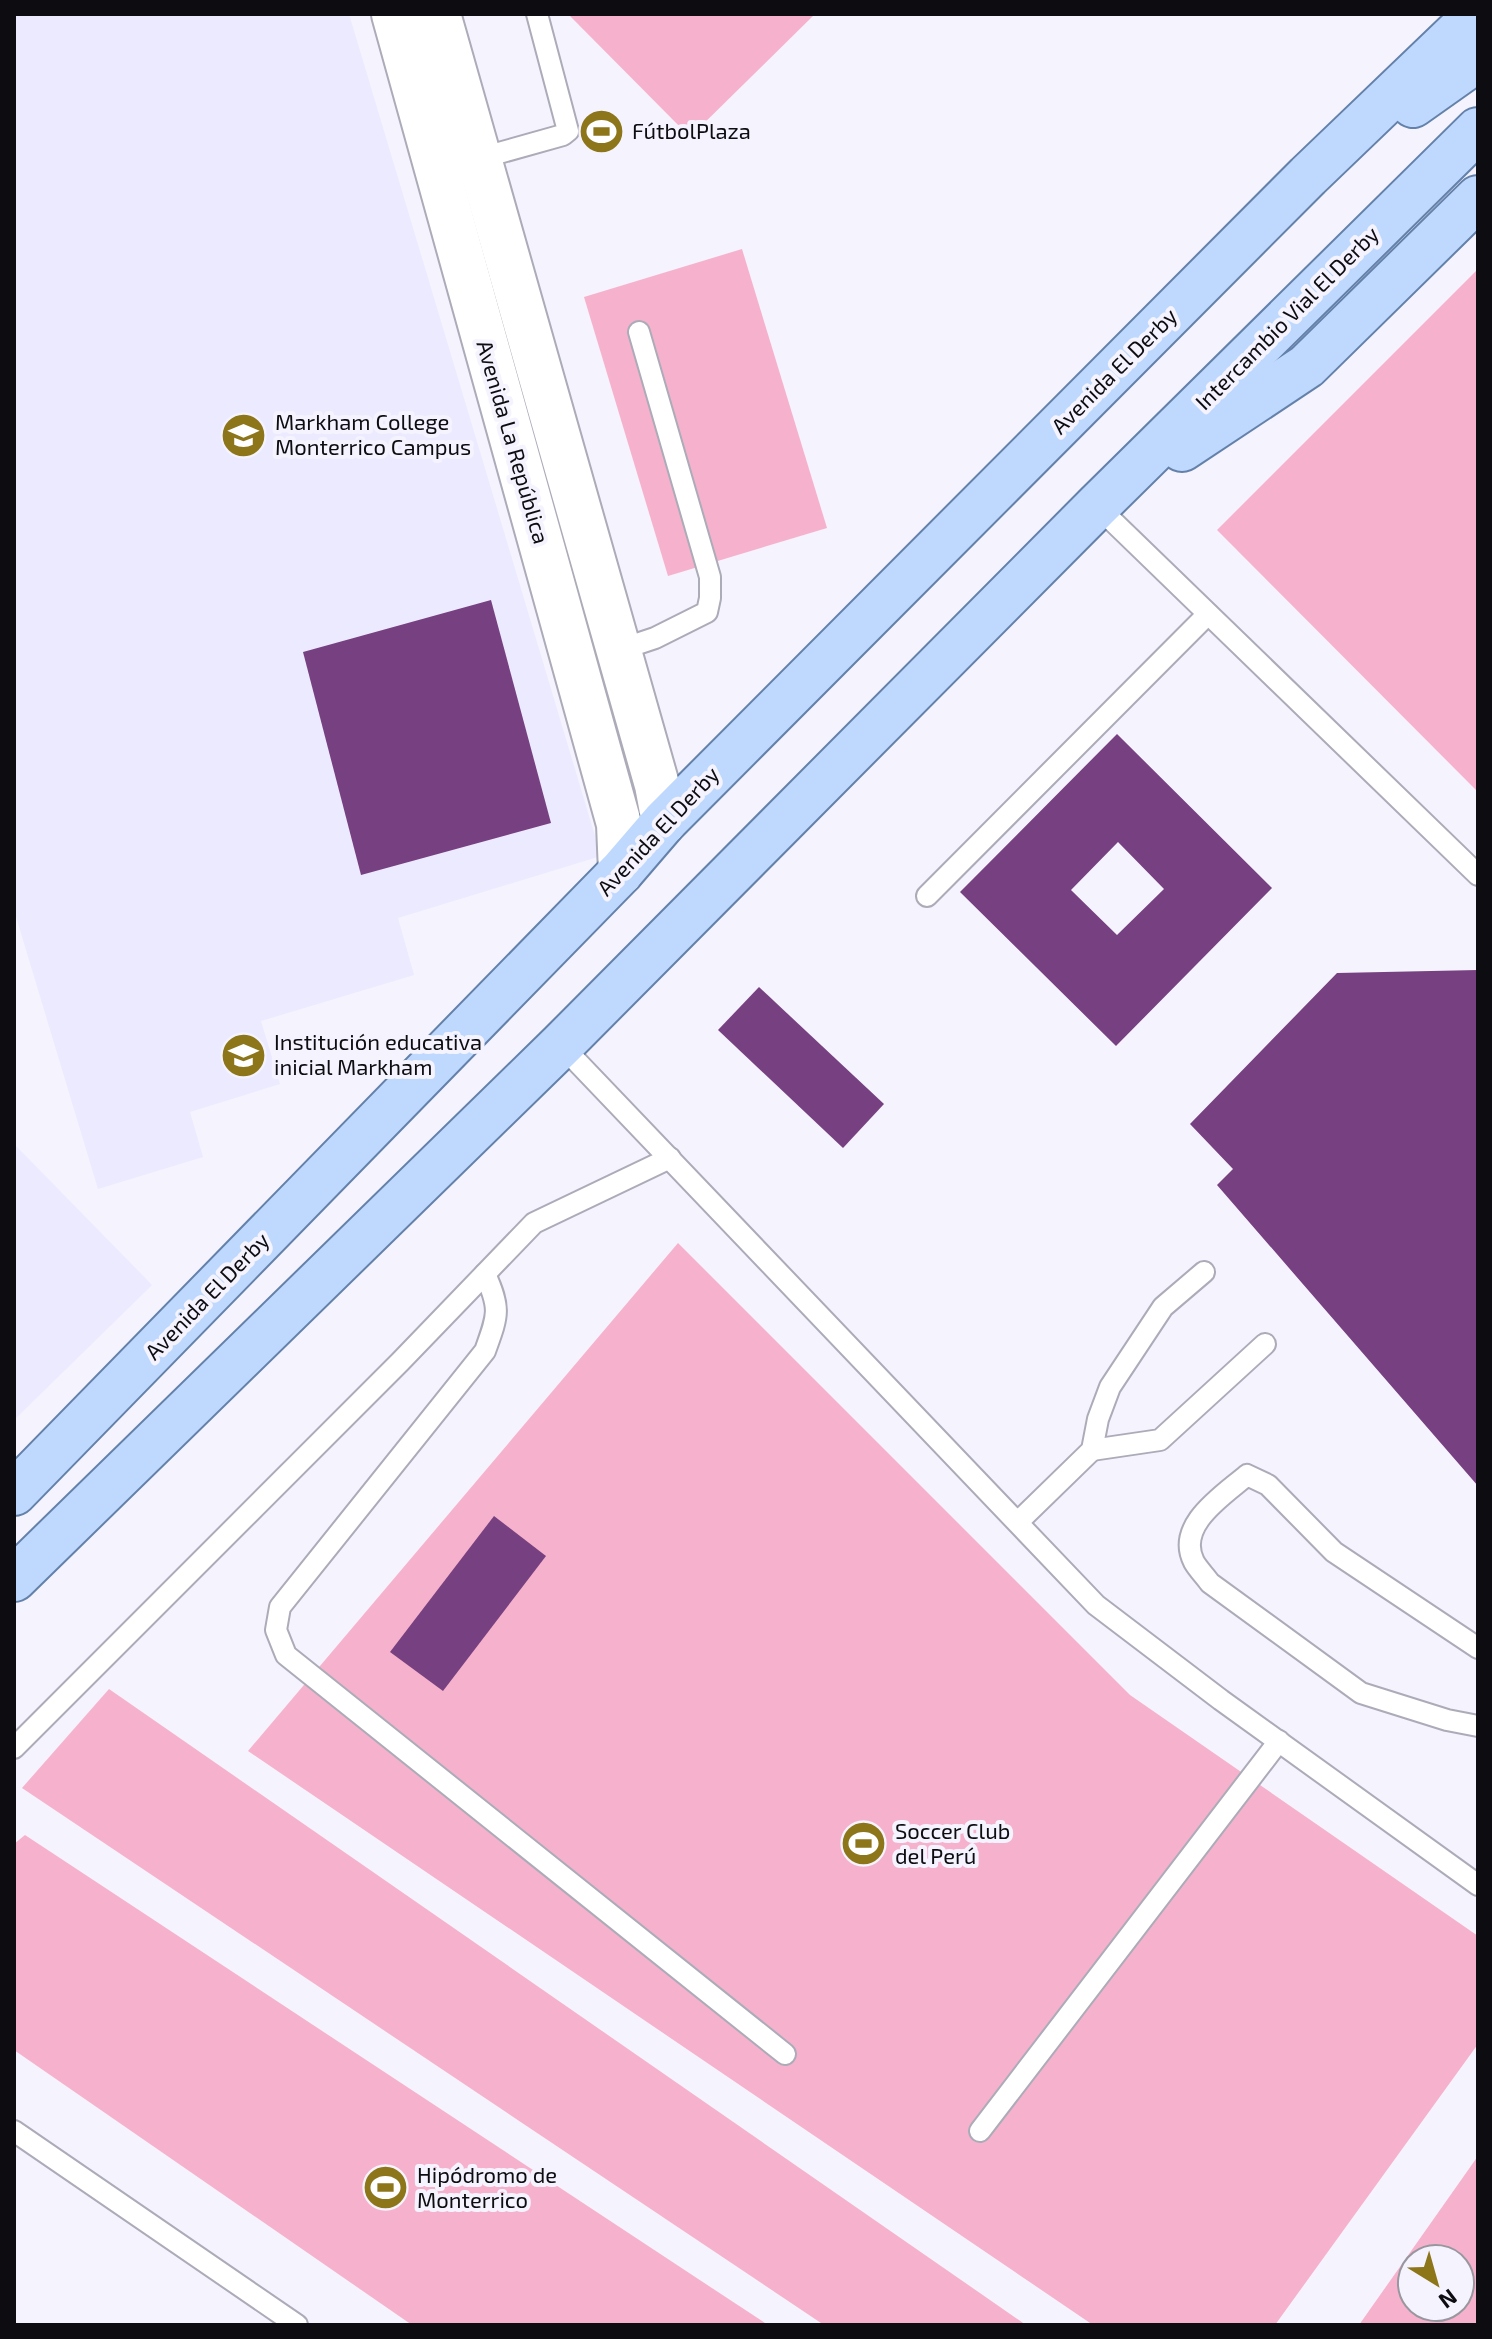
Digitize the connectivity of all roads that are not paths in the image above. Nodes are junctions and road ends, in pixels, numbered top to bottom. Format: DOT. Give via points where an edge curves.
graph roads {
  1 [pos="394,14"];
  2 [pos="438,14"];
  3 [pos="537,14"];
  4 [pos="1477,14"];
  5 [pos="1478,59"];
  6 [pos="1478,130"];
  7 [pos="481,158"];
  8 [pos="1308,176"];
  9 [pos="1478,198"];
  10 [pos="639,332"];
  11 [pos="1097,506"];
  12 [pos="1208,614"];
  13 [pos="619,650"];
  14 [pos="664,822"];
  15 [pos="621,872"];
  16 [pos="1478,875"];
  17 [pos="927,896"];
  18 [pos="561,1045"];
  19 [pos="670,1158"];
  20 [pos="1204,1272"];
  21 [pos="485,1274"];
  22 [pos="1265,1344"];
  23 [pos="1092,1450"];
  24 [pos="14,1493"];
  25 [pos="1018,1522"];
  26 [pos="14,1579"];
  27 [pos="1478,1648"];
  28 [pos="1478,1726"];
  29 [pos="1279,1741"];
  30 [pos="14,1748"];
  31 [pos="1476,1881"];
  32 [pos="785,2054"];
  33 [pos="14,2131"];
  34 [pos="980,2131"];
  35 [pos="297,2325"];
  1 -- 15 [label="street, Avenida La República" via="619,824"];
  2 -- 7 [label="street, Avenida La República"];
  3 -- 7 [label="lane" via="568,131"];
  4 -- 8 [label="main road"];
  5 -- 8 [label="main road"];
  6 -- 11 [label="main road, Intercambio Vial El Derby"];
  7 -- 13 [label="street, Avenida La República"];
  8 -- 14 [label="main road, Avenida El Derby"];
  9 -- 11 [label="main road" via="1307,366"];
  10 -- 13 [label="lane" via="710,577 710,598 707,612"];
  11 -- 12 [label="lane"];
  11 -- 18 [label="main road"];
  12 -- 16 [label="lane"];
  12 -- 17 [label="lane"];
  13 -- 14 [label="street, Avenida La República"];
  14 -- 15 [label="main road, Avenida El Derby"];
  15 -- 24 [label="main road, Avenida El Derby"];
  18 -- 19 [label="lane"];
  18 -- 26 [label="main road"];
  19 -- 21 [label="lane" via="534,1223"];
  19 -- 25 [label="lane"];
  20 -- 23 [label="lane" via="1163,1307 1110,1387"];
  21 -- 30 [label="lane"];
  21 -- 32 [label="lane" via="497,1300 485,1351 280,1607 276,1630 286,1655"];
  22 -- 23 [label="lane" via="1160,1440"];
  23 -- 25 [label="lane"];
  25 -- 29 [label="lane" via="1096,1605"];
  27 -- 28 [label="lane" via="1334,1552 1268,1485 1247,1475 1202,1513 1191,1538 1193,1560 1210,1583 1361,1693"];
  29 -- 31 [label="lane"];
  29 -- 34 [label="lane"];
  33 -- 35 [label="lane"];
}
